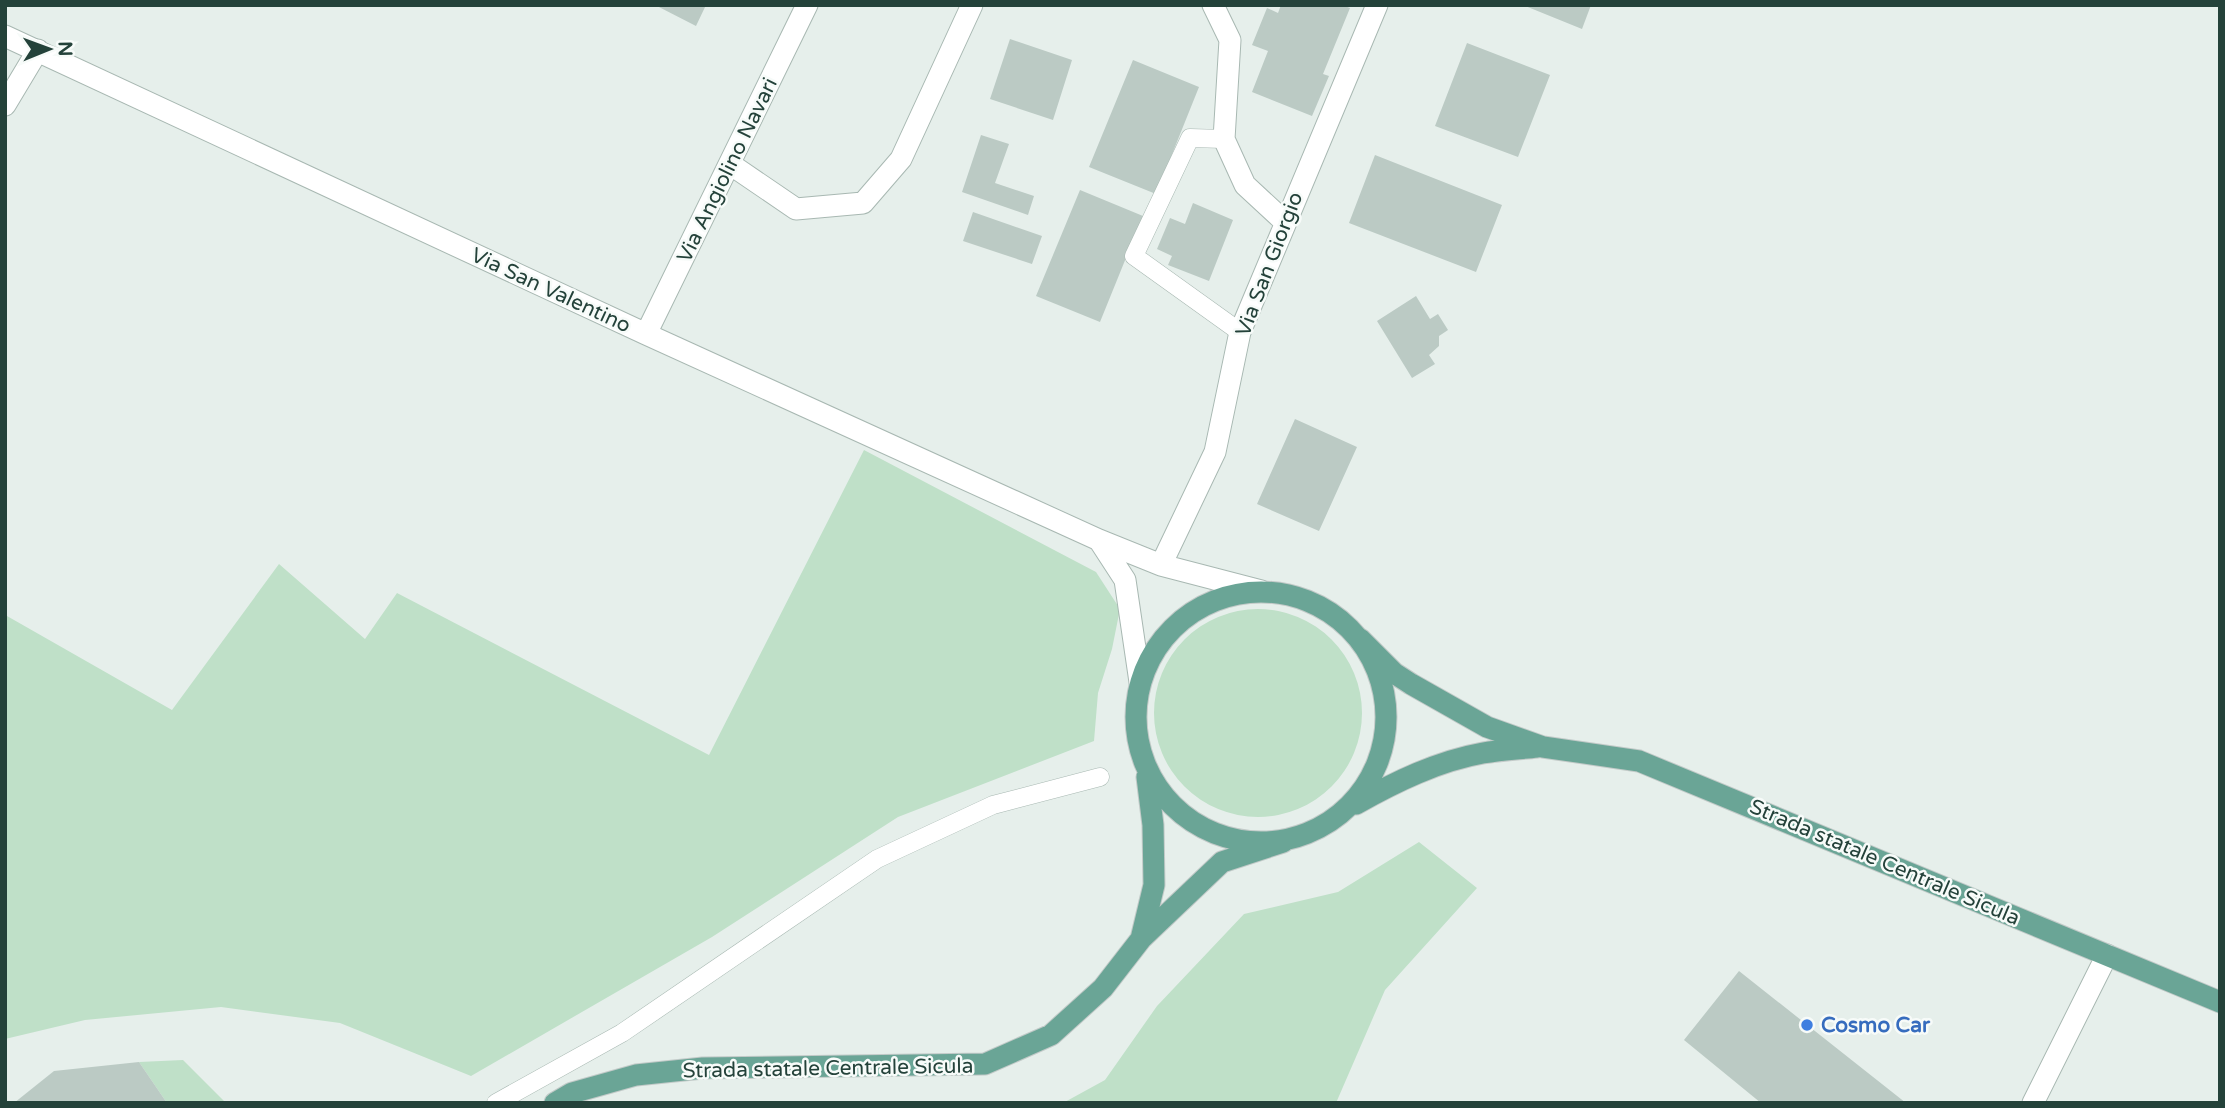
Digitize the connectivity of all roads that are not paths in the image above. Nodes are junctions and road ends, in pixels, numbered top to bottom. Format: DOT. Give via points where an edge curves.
graph roads {
  1 [pos="807,5"];
  2 [pos="972,5"];
  3 [pos="1213,5"];
  4 [pos="1377,5"];
  5 [pos="5,36"];
  6 [pos="38,50"];
  7 [pos="5,106"];
  8 [pos="1223,139"];
  9 [pos="730,164"];
  10 [pos="1285,222"];
  11 [pos="1240,332"];
  12 [pos="646,334"];
  13 [pos="1099,540"];
  14 [pos="1161,565"];
  15 [pos="1261,591"];
  16 [pos="1360,639"];
  17 [pos="1140,682"];
  18 [pos="1543,747"];
  19 [pos="1147,772"];
  20 [pos="1100,778"];
  21 [pos="1350,807"];
  22 [pos="1283,842"];
  23 [pos="1141,939"];
  24 [pos="2107,955"];
  25 [pos="2220,1002"];
  26 [pos="496,1103"];
  27 [pos="555,1103"];
  28 [pos="2033,1103"];
  1 -- 9 [label="street, Via Angiolino Navari"];
  2 -- 9 [label="street" via="901,159 863,203 796,209"];
  3 -- 8 [label="street" via="1230,40"];
  4 -- 10 [label="street, Via San Giorgio"];
  5 -- 6 [label="street, Via San Valentino"];
  6 -- 7 [label="street"];
  6 -- 12 [label="street, Via San Valentino"];
  8 -- 10 [label="street" via="1245,185"];
  8 -- 11 [label="lane" via="1190,138 1134,256"];
  9 -- 12 [label="street, Via Angiolino Navari"];
  10 -- 11 [label="street, Via San Giorgio"];
  11 -- 14 [label="street, Via San Giorgio" via="1216,452"];
  12 -- 13 [label="street, Via San Valentino"];
  13 -- 14 [label="street, Via San Valentino"];
  13 -- 17 [label="street" via="1125,580"];
  14 -- 15 [label="street, Via San Valentino"];
  15 -- 16 [label="main road, Strada statale Centrale Sicula" via="1298,597 1332,613"];
  15 -- 17 [label="main road, Strada statale Centrale Sicula" via="1221,597 1185,616 1157,645"];
  16 -- 18 [label="main road, Strada statale Centrale Sicula" via="1394,673 1429,696 1487,727"];
  16 -- 21 [label="main road" via="1378,671 1387,707 1384,743 1372,777"];
  17 -- 19 [label="main road, Strada statale Centrale Sicula" via="1135,712 1137,743"];
  18 -- 21 [label="main road, Strada statale Centrale Sicula" via="1480,754 1437,767 1393,783"];
  18 -- 24 [label="main road, Strada statale Centrale Sicula" via="1639,761"];
  19 -- 22 [label="main road" via="1170,806 1203,830 1241,843"];
  19 -- 23 [label="main road, Strada statale Centrale Sicula" via="1154,885"];
  20 -- 26 [label="lane" via="993,805 877,859 622,1032"];
  21 -- 22 [label="main road, Strada statale Centrale Sicula" via="1319,830"];
  22 -- 23 [label="main road, Strada statale Centrale Sicula" via="1222,862"];
  23 -- 27 [label="main road, Strada statale Centrale Sicula" via="1103,988 1051,1035 985,1064 703,1068 636,1075 572,1093"];
  24 -- 25 [label="main road, Strada statale Centrale Sicula"];
  24 -- 28 [label="street"];
}
